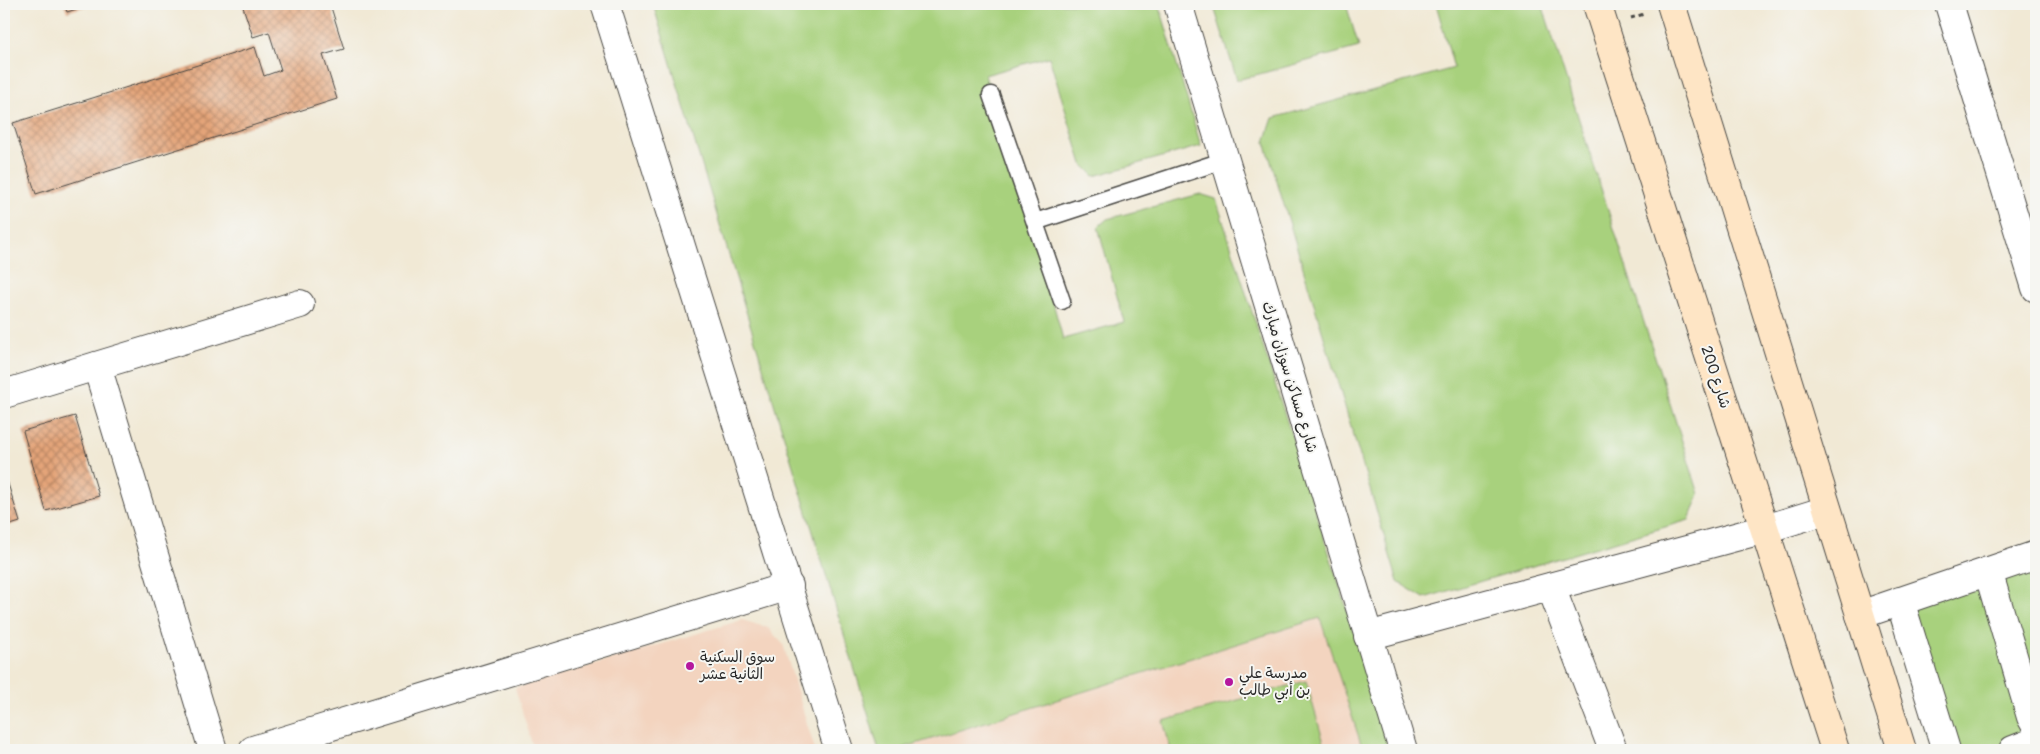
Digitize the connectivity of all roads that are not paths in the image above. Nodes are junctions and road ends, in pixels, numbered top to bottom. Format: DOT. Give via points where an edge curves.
graph roads {
  1 [pos="605,4"];
  2 [pos="1178,4"];
  3 [pos="1950,4"];
  4 [pos="1671,5"];
  5 [pos="1600,15"];
  6 [pos="991,95"];
  7 [pos="1225,160"];
  8 [pos="1035,222"];
  9 [pos="2036,288"];
  10 [pos="1062,301"];
  11 [pos="300,304"];
  12 [pos="97,366"];
  13 [pos="4,394"];
  14 [pos="1827,510"];
  15 [pos="1765,529"];
  16 [pos="2036,555"];
  17 [pos="1988,572"];
  18 [pos="789,586"];
  19 [pos="1551,587"];
  20 [pos="1900,601"];
  21 [pos="1860,615"];
  22 [pos="1368,636"];
  23 [pos="2035,723"];
  24 [pos="213,750"];
  25 [pos="253,750"];
  26 [pos="839,750"];
  27 [pos="1402,750"];
  28 [pos="1613,750"];
  29 [pos="1835,750"];
  30 [pos="1902,750"];
  31 [pos="1946,750"];
  32 [pos="2013,750"];
  1 -- 18 [label="street"];
  2 -- 7 [label="street, شارع مساكن سوزان مبارك"];
  3 -- 9 [label="street"];
  4 -- 14 [label="street"];
  5 -- 15 [label="street, شارع 200"];
  6 -- 8 [label="lane"];
  7 -- 8 [label="lane"];
  7 -- 22 [label="street, شارع مساكن سوزان مبارك"];
  8 -- 10 [label="lane"];
  11 -- 12 [label="street"];
  12 -- 13 [label="street"];
  12 -- 24 [label="street"];
  14 -- 15 [label="street"];
  14 -- 21 [label="street"];
  15 -- 19 [label="street"];
  15 -- 29 [label="street, شارع 200"];
  16 -- 17 [label="street"];
  17 -- 20 [label="street"];
  17 -- 23 [label="street"];
  18 -- 25 [label="street"];
  18 -- 26 [label="street"];
  19 -- 22 [label="street"];
  19 -- 28 [label="street"];
  20 -- 21 [label="street"];
  20 -- 31 [label="street"];
  21 -- 30 [label="street"];
  22 -- 27 [label="street, شارع مساكن سوزان مبارك"];
  23 -- 32 [label="street"];
}
